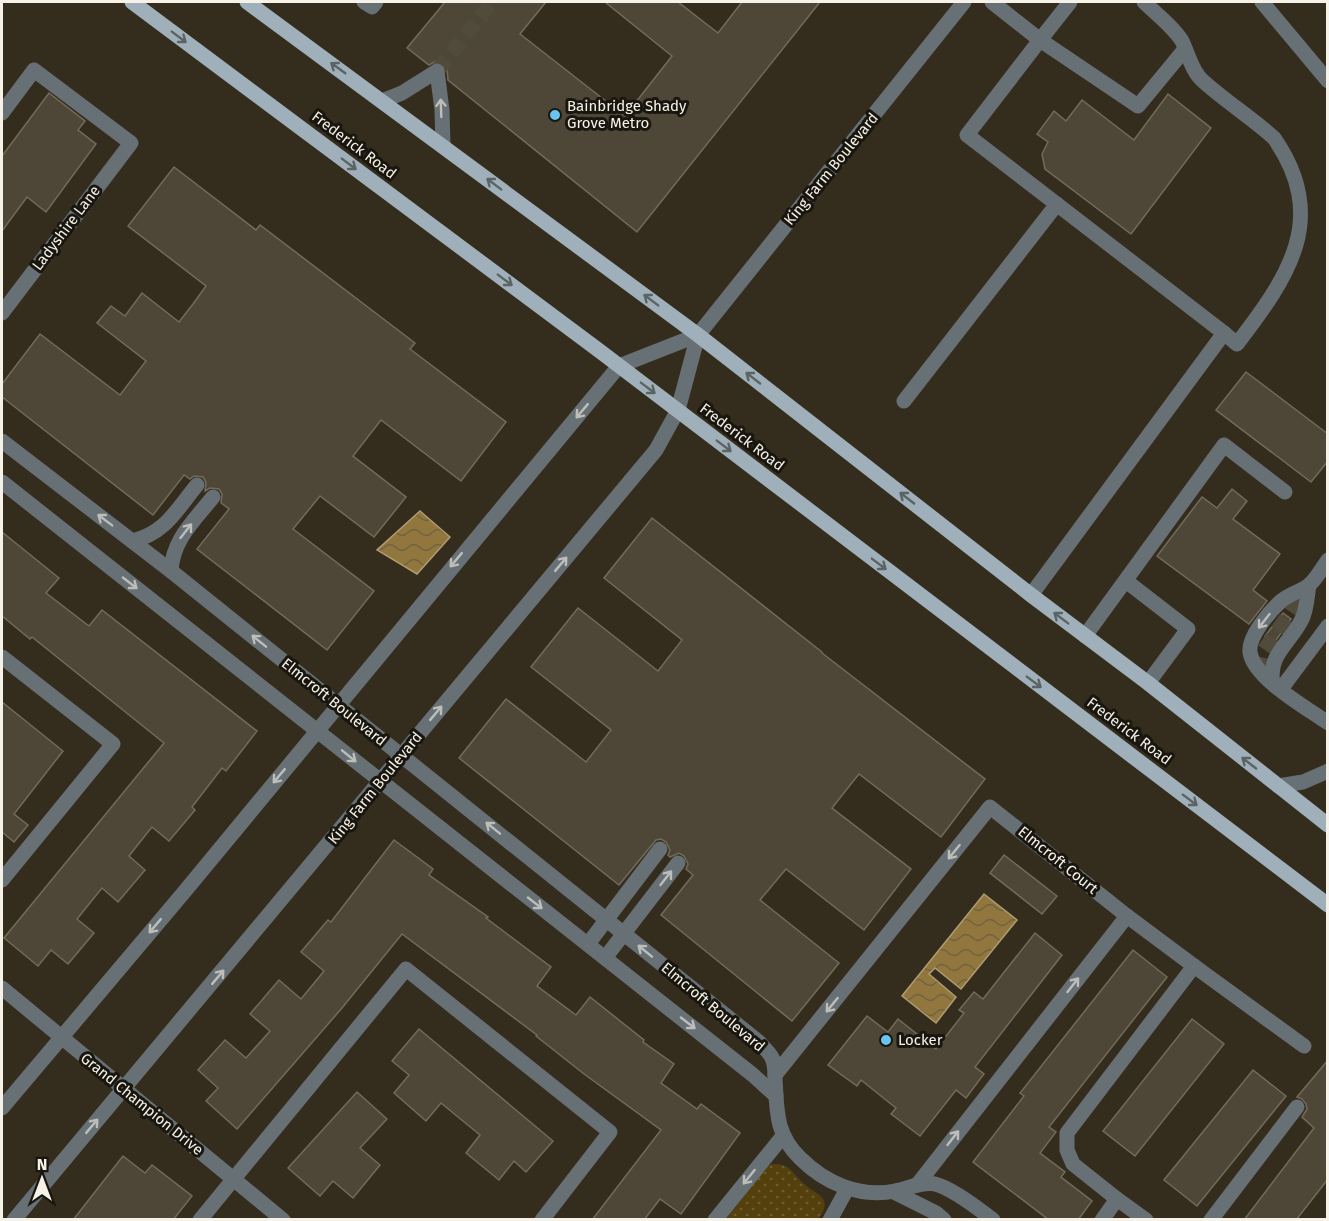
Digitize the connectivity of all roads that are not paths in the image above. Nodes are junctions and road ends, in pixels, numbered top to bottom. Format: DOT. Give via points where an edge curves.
graph roads {
  1 [pos="132,2"];
  2 [pos="247,2"];
  3 [pos="364,2"];
  4 [pos="376,2"];
  5 [pos="964,2"];
  6 [pos="992,2"];
  7 [pos="1070,2"];
  8 [pos="1144,2"];
  9 [pos="1262,2"];
  10 [pos="1040,40"];
  11 [pos="1185,49"];
  12 [pos="1328,81"];
  13 [pos="382,101"];
  14 [pos="2,112"];
  15 [pos="443,145"];
  16 [pos="1058,204"];
  17 [pos="2,313"];
  18 [pos="1224,333"];
  19 [pos="698,335"];
  20 [pos="619,366"];
  21 [pos="903,401"];
  22 [pos="678,410"];
  23 [pos="2,441"];
  24 [pos="2,482"];
  25 [pos="197,485"];
  26 [pos="1285,492"];
  27 [pos="213,497"];
  28 [pos="132,541"];
  29 [pos="1328,560"];
  30 [pos="171,571"];
  31 [pos="1126,581"];
  32 [pos="1309,585"];
  33 [pos="1031,595"];
  34 [pos="1328,626"];
  35 [pos="1085,636"];
  36 [pos="2,657"];
  37 [pos="1148,683"];
  38 [pos="1277,686"];
  39 [pos="338,704"];
  40 [pos="1328,723"];
  41 [pos="317,730"];
  42 [pos="401,755"];
  43 [pos="1328,771"];
  44 [pos="380,782"];
  45 [pos="1278,786"];
  46 [pos="1328,825"];
  47 [pos="660,849"];
  48 [pos="678,863"];
  49 [pos="2,880"];
  50 [pos="1328,905"];
  51 [pos="1127,916"];
  52 [pos="607,921"];
  53 [pos="623,933"];
  54 [pos="588,944"];
  55 [pos="605,958"];
  56 [pos="1194,966"];
  57 [pos="2,988"];
  58 [pos="61,1037"];
  59 [pos="1304,1046"];
  60 [pos="775,1075"];
  61 [pos="123,1090"];
  62 [pos="776,1096"];
  63 [pos="1297,1107"];
  64 [pos="2,1108"];
  65 [pos="783,1136"];
  66 [pos="234,1178"];
  67 [pos="917,1185"];
  68 [pos="847,1189"];
  69 [pos="894,1192"];
  70 [pos="1118,1199"];
  71 [pos="14,1220"];
  72 [pos="200,1220"];
  73 [pos="284,1220"];
  74 [pos="542,1220"];
  75 [pos="715,1220"];
  76 [pos="830,1220"];
  77 [pos="944,1220"];
  78 [pos="993,1220"];
  79 [pos="1102,1220"];
  80 [pos="1146,1220"];
  81 [pos="1211,1220"];
  1 -- 20 [label="main road, Frederick Road, one-way"];
  13 -- 2 [label="main road, one-way"];
  3 -- 4 [label="street" via="372,7"];
  5 -- 19 [label="street, King Farm Boulevard"];
  6 -- 10 [label="street"];
  7 -- 10 [label="street"];
  8 -- 11 [label="street"];
  9 -- 12 [label="street"];
  10 -- 11 [label="street" via="1138,106"];
  10 -- 16 [label="street" via="967,135"];
  11 -- 18 [label="street" via="1200,79 1273,137 1302,170 1311,189 1309,242 1297,266 1237,344"];
  13 -- 15 [label="main road"];
  15 -- 13 [label="street, one-way" via="437,71"];
  14 -- 17 [label="street, Ladyshire Lane" via="34,70 131,143"];
  19 -- 15 [label="main road, one-way"];
  16 -- 18 [label="street"];
  16 -- 21 [label="street"];
  18 -- 33 [label="street"];
  19 -- 20 [label="street, King Farm Boulevard"];
  19 -- 22 [label="street, King Farm Boulevard"];
  33 -- 19 [label="main road, one-way"];
  20 -- 22 [label="main road, Frederick Road, one-way"];
  20 -- 39 [label="street, King Farm Boulevard, one-way"];
  42 -- 22 [label="street, King Farm Boulevard, one-way" via="656,450"];
  22 -- 50 [label="main road, Frederick Road, one-way"];
  28 -- 23 [label="street, Elmcroft Boulevard, one-way"];
  24 -- 41 [label="street, Elmcroft Boulevard, one-way"];
  25 -- 28 [label="street" via="160,530"];
  26 -- 31 [label="street" via="1224,446"];
  30 -- 27 [label="street, one-way" via="178,541"];
  28 -- 30 [label="street, Elmcroft Boulevard"];
  29 -- 32 [label="street"];
  39 -- 30 [label="street, Elmcroft Boulevard, one-way"];
  31 -- 35 [label="street"];
  31 -- 37 [label="street" via="1188,629"];
  32 -- 38 [label="street" via="1302,619 1271,667"];
  32 -- 38 [label="street, one-way" via="1282,600 1252,639 1250,654 1254,663"];
  35 -- 33 [label="main road, one-way"];
  34 -- 38 [label="street"];
  35 -- 37 [label="main road"];
  36 -- 49 [label="street" via="113,744"];
  45 -- 37 [label="main road, one-way"];
  38 -- 40 [label="street"];
  39 -- 41 [label="street, King Farm Boulevard"];
  39 -- 42 [label="street, Elmcroft Boulevard"];
  41 -- 44 [label="street, Elmcroft Boulevard, one-way"];
  41 -- 58 [label="street, King Farm Boulevard, one-way"];
  42 -- 44 [label="street, King Farm Boulevard"];
  52 -- 42 [label="street, Elmcroft Boulevard, one-way"];
  43 -- 45 [label="street" via="1303,782"];
  44 -- 54 [label="street, Elmcroft Boulevard, one-way"];
  61 -- 44 [label="street, King Farm Boulevard, one-way"];
  45 -- 46 [label="main road"];
  47 -- 52 [label="street"];
  53 -- 48 [label="street, one-way"];
  51 -- 56 [label="street, Elmcroft Court"];
  51 -- 60 [label="street, Elmcroft Court, one-way" via="990,807"];
  67 -- 51 [label="street, one-way"];
  52 -- 53 [label="street, Elmcroft Boulevard"];
  52 -- 54 [label="street"];
  53 -- 55 [label="street"];
  60 -- 53 [label="street, Elmcroft Boulevard, one-way" via="771,1056 759,1042"];
  54 -- 55 [label="street, Elmcroft Boulevard"];
  55 -- 62 [label="street, Elmcroft Boulevard, one-way"];
  56 -- 59 [label="street, Elmcroft Court"];
  56 -- 70 [label="street" via="1067,1133 1066,1150 1073,1164"];
  57 -- 58 [label="street, Grand Champion Drive"];
  58 -- 61 [label="street, Grand Champion Drive"];
  58 -- 64 [label="street, King Farm Boulevard"];
  60 -- 62 [label="street, Elmcroft Boulevard"];
  61 -- 66 [label="street, Grand Champion Drive"];
  71 -- 61 [label="street, King Farm Boulevard, one-way"];
  62 -- 65 [label="street, Elmcroft Boulevard"];
  63 -- 81 [label="street"];
  65 -- 68 [label="street, Elmcroft Boulevard" via="789,1147 820,1176"];
  65 -- 75 [label="street, one-way"];
  66 -- 72 [label="street"];
  66 -- 73 [label="street, Grand Champion Drive"];
  66 -- 74 [label="street" via="406,969 610,1132"];
  67 -- 69 [label="street, Elmcroft Boulevard"];
  67 -- 78 [label="street, Elmcroft Boulevard" via="935,1184 970,1202"];
  68 -- 69 [label="street, Elmcroft Boulevard"];
  68 -- 76 [label="street"];
  69 -- 77 [label="street, Elmcroft Boulevard"];
  70 -- 79 [label="street"];
  70 -- 80 [label="street"];
}
